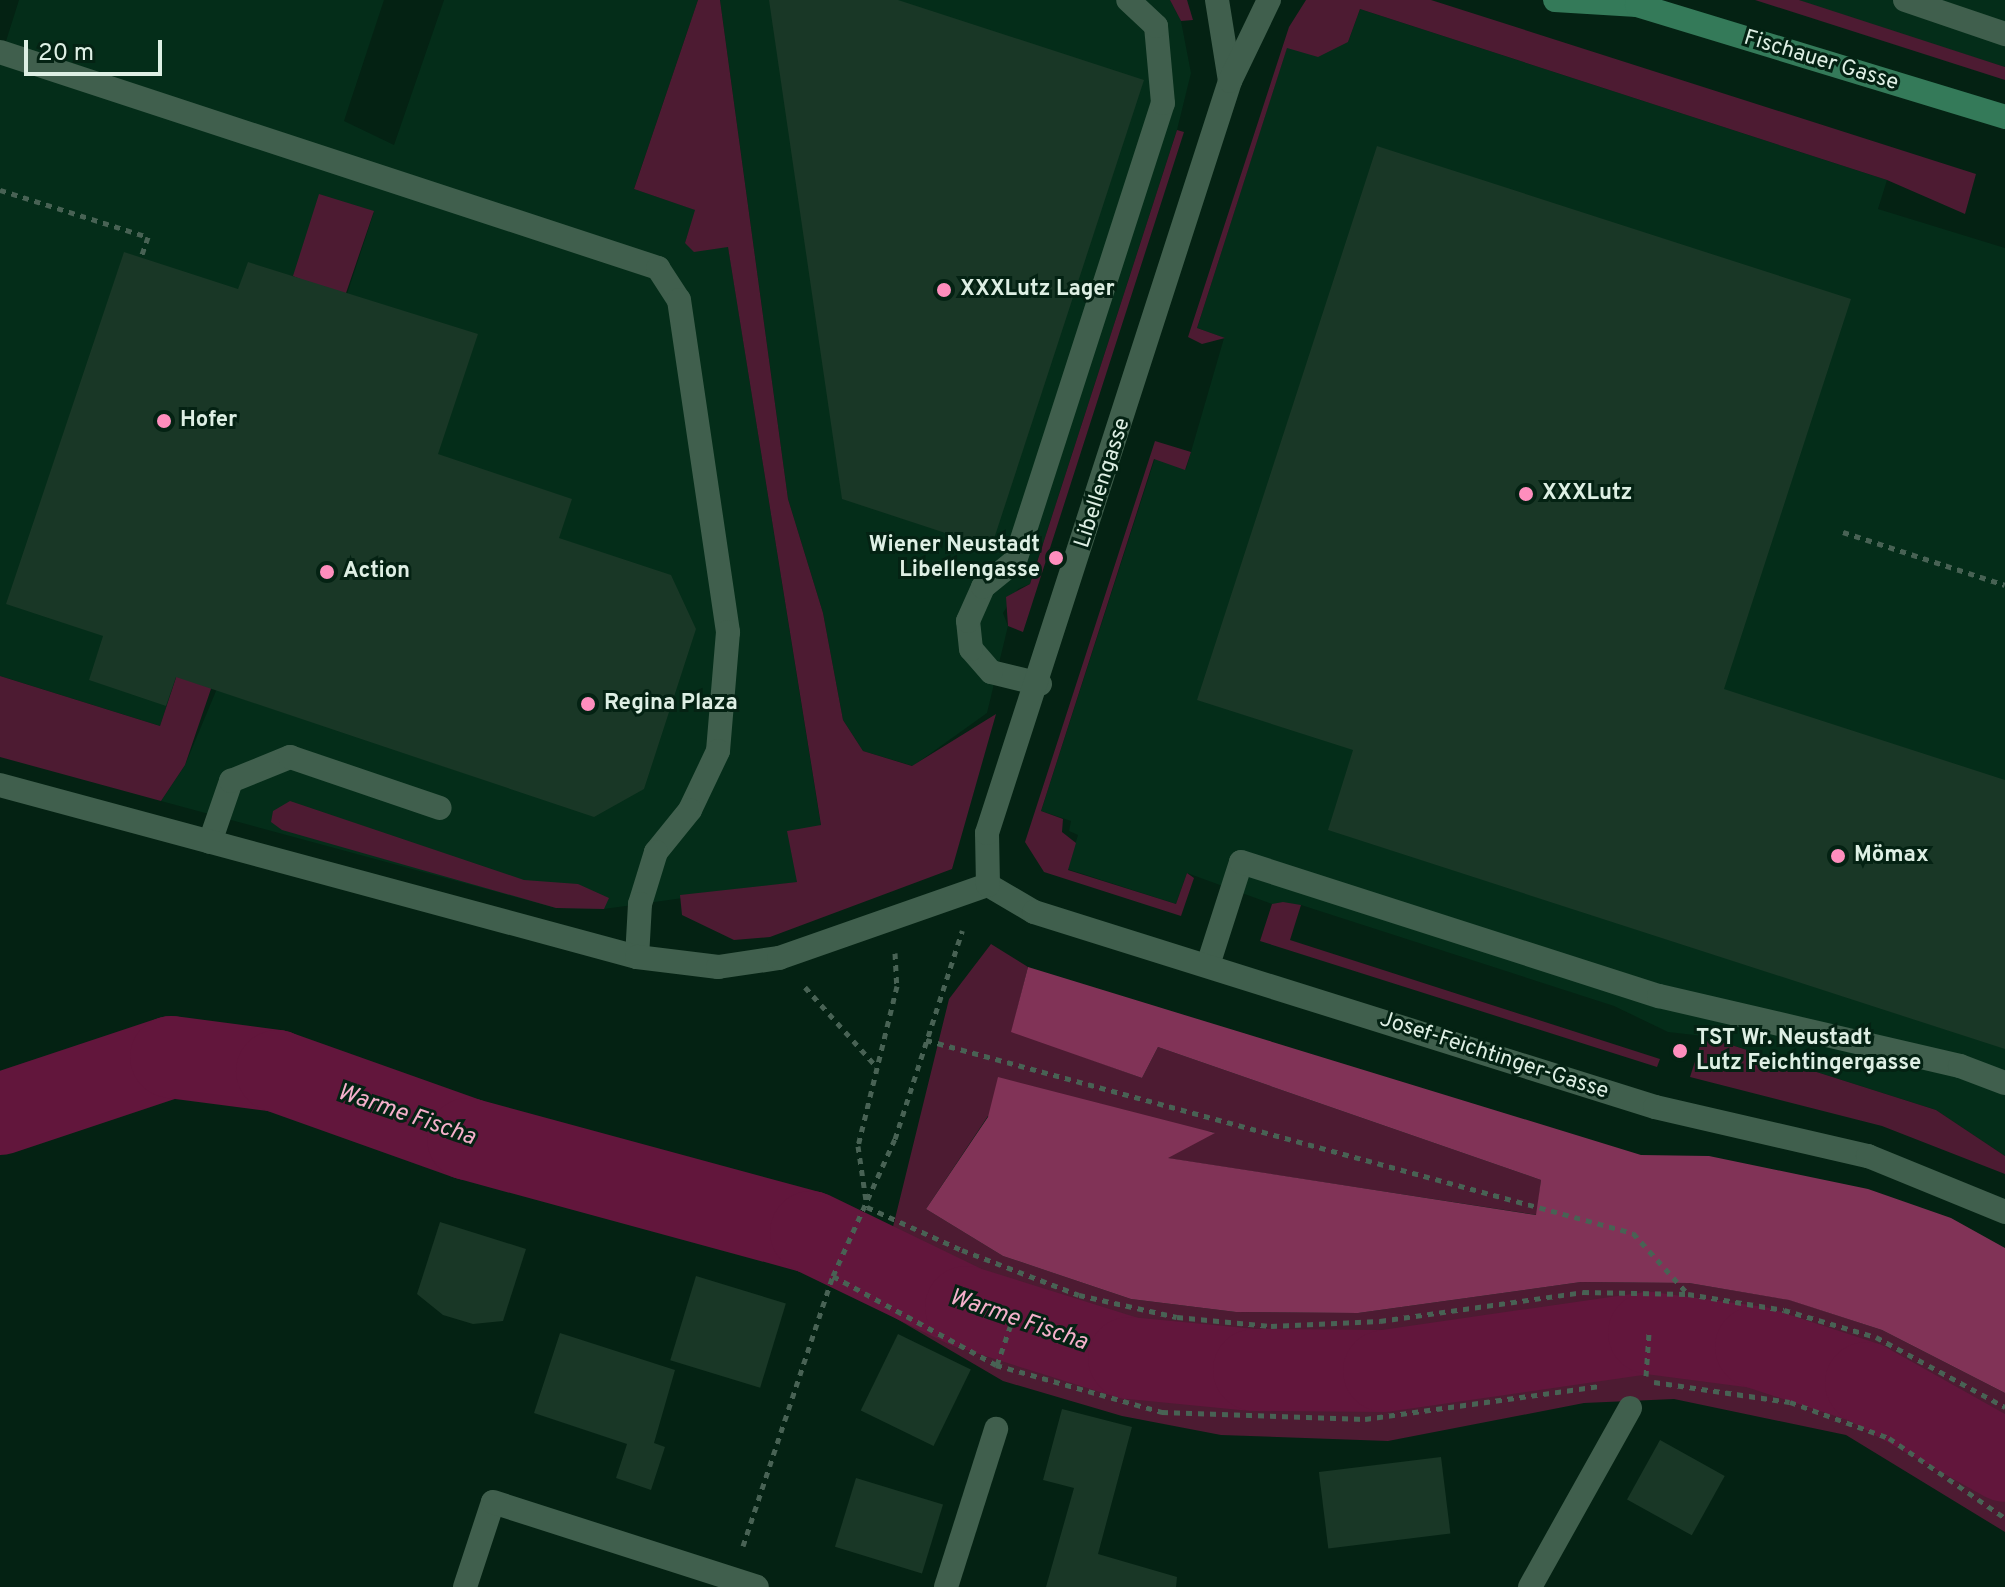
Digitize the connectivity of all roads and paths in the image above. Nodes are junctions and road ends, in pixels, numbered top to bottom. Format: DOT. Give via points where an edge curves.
graph roads {
  1 [pos="1128,0"];
  2 [pos="1217,0"];
  3 [pos="1269,0"];
  4 [pos="1555,0"];
  5 [pos="1905,0"];
  6 [pos="1633,3"];
  7 [pos="2005,34"];
  8 [pos="0,52"];
  9 [pos="1230,81"];
  10 [pos="2005,117"];
  11 [pos="0,190"];
  12 [pos="141,257"];
  13 [pos="1843,532"];
  14 [pos="2005,585"];
  15 [pos="1040,684"];
  16 [pos="0,785"];
  17 [pos="440,808"];
  18 [pos="210,842"];
  19 [pos="988,885"];
  20 [pos="893,918"];
  21 [pos="637,957"];
  22 [pos="779,958"];
  23 [pos="1208,965"];
  24 [pos="926,1040"];
  25 [pos="877,1067"];
  26 [pos="2005,1083"];
  27 [pos="867,1207"];
  28 [pos="2005,1212"];
  29 [pos="833,1276"];
  30 [pos="1688,1294"];
  31 [pos="1011,1324"];
  32 [pos="1649,1333"];
  33 [pos="996,1365"];
  34 [pos="1645,1380"];
  35 [pos="1630,1382"];
  36 [pos="1614,1385"];
  37 [pos="2005,1407"];
  38 [pos="1630,1408"];
  39 [pos="996,1429"];
  40 [pos="2005,1518"];
  41 [pos="732,1579"];
  42 [pos="465,1587"];
  43 [pos="757,1587"];
  44 [pos="946,1587"];
  45 [pos="1530,1587"];
  1 -- 15 [label="street" via="1156,26 1163,103 1015,561 983,587 968,621 971,649 991,672"];
  2 -- 9 [label="street, Libellengasse"];
  3 -- 9 [label="street, Libellengasse"];
  4 -- 6 [label="main road, Fischauer Gasse"];
  5 -- 7 [label="street"];
  6 -- 10 [label="main road, Fischauer Gasse"];
  8 -- 21 [label="street" via="658,268 679,300 728,632 718,751 690,810 656,852 640,904"];
  9 -- 15 [label="street, Libellengasse"];
  11 -- 12 [label="path" via="148,237"];
  13 -- 14 [label="path"];
  15 -- 19 [label="street, Libellengasse" via="987,833"];
  16 -- 18 [label="street"];
  17 -- 18 [label="street" via="290,757 231,781"];
  18 -- 21 [label="street"];
  19 -- 20 [label="street"];
  19 -- 23 [label="street, Josef-Feichtinger-Gasse" via="1034,912"];
  19 -- 24 [label="path" via="960,935"];
  20 -- 22 [label="street"];
  20 -- 25 [label="path" via="897,986"];
  21 -- 22 [label="street" via="718,967"];
  22 -- 25 [label="path"];
  23 -- 26 [label="street" via="1241,862 1659,996 1960,1066"];
  23 -- 28 [label="street, Josef-Feichtinger-Gasse" via="1655,1107 1868,1156"];
  24 -- 27 [label="path"];
  24 -- 30 [label="path" via="1633,1233"];
  25 -- 27 [label="path" via="858,1146"];
  27 -- 29 [label="path"];
  27 -- 30 [label="path" via="1079,1295 1177,1317 1271,1326 1380,1321 1583,1292"];
  29 -- 33 [label="path"];
  29 -- 41 [label="path"];
  30 -- 37 [label="path" via="1876,1337"];
  31 -- 33 [label="path"];
  32 -- 34 [label="path"];
  33 -- 36 [label="path" via="1162,1412 1365,1419"];
  34 -- 35 [label="path"];
  34 -- 40 [label="path" via="1790,1402 1889,1438"];
  38 -- 45 [label="street"];
  39 -- 44 [label="street"];
  41 -- 42 [label="street" via="493,1502"];
  41 -- 43 [label="street"];
}
